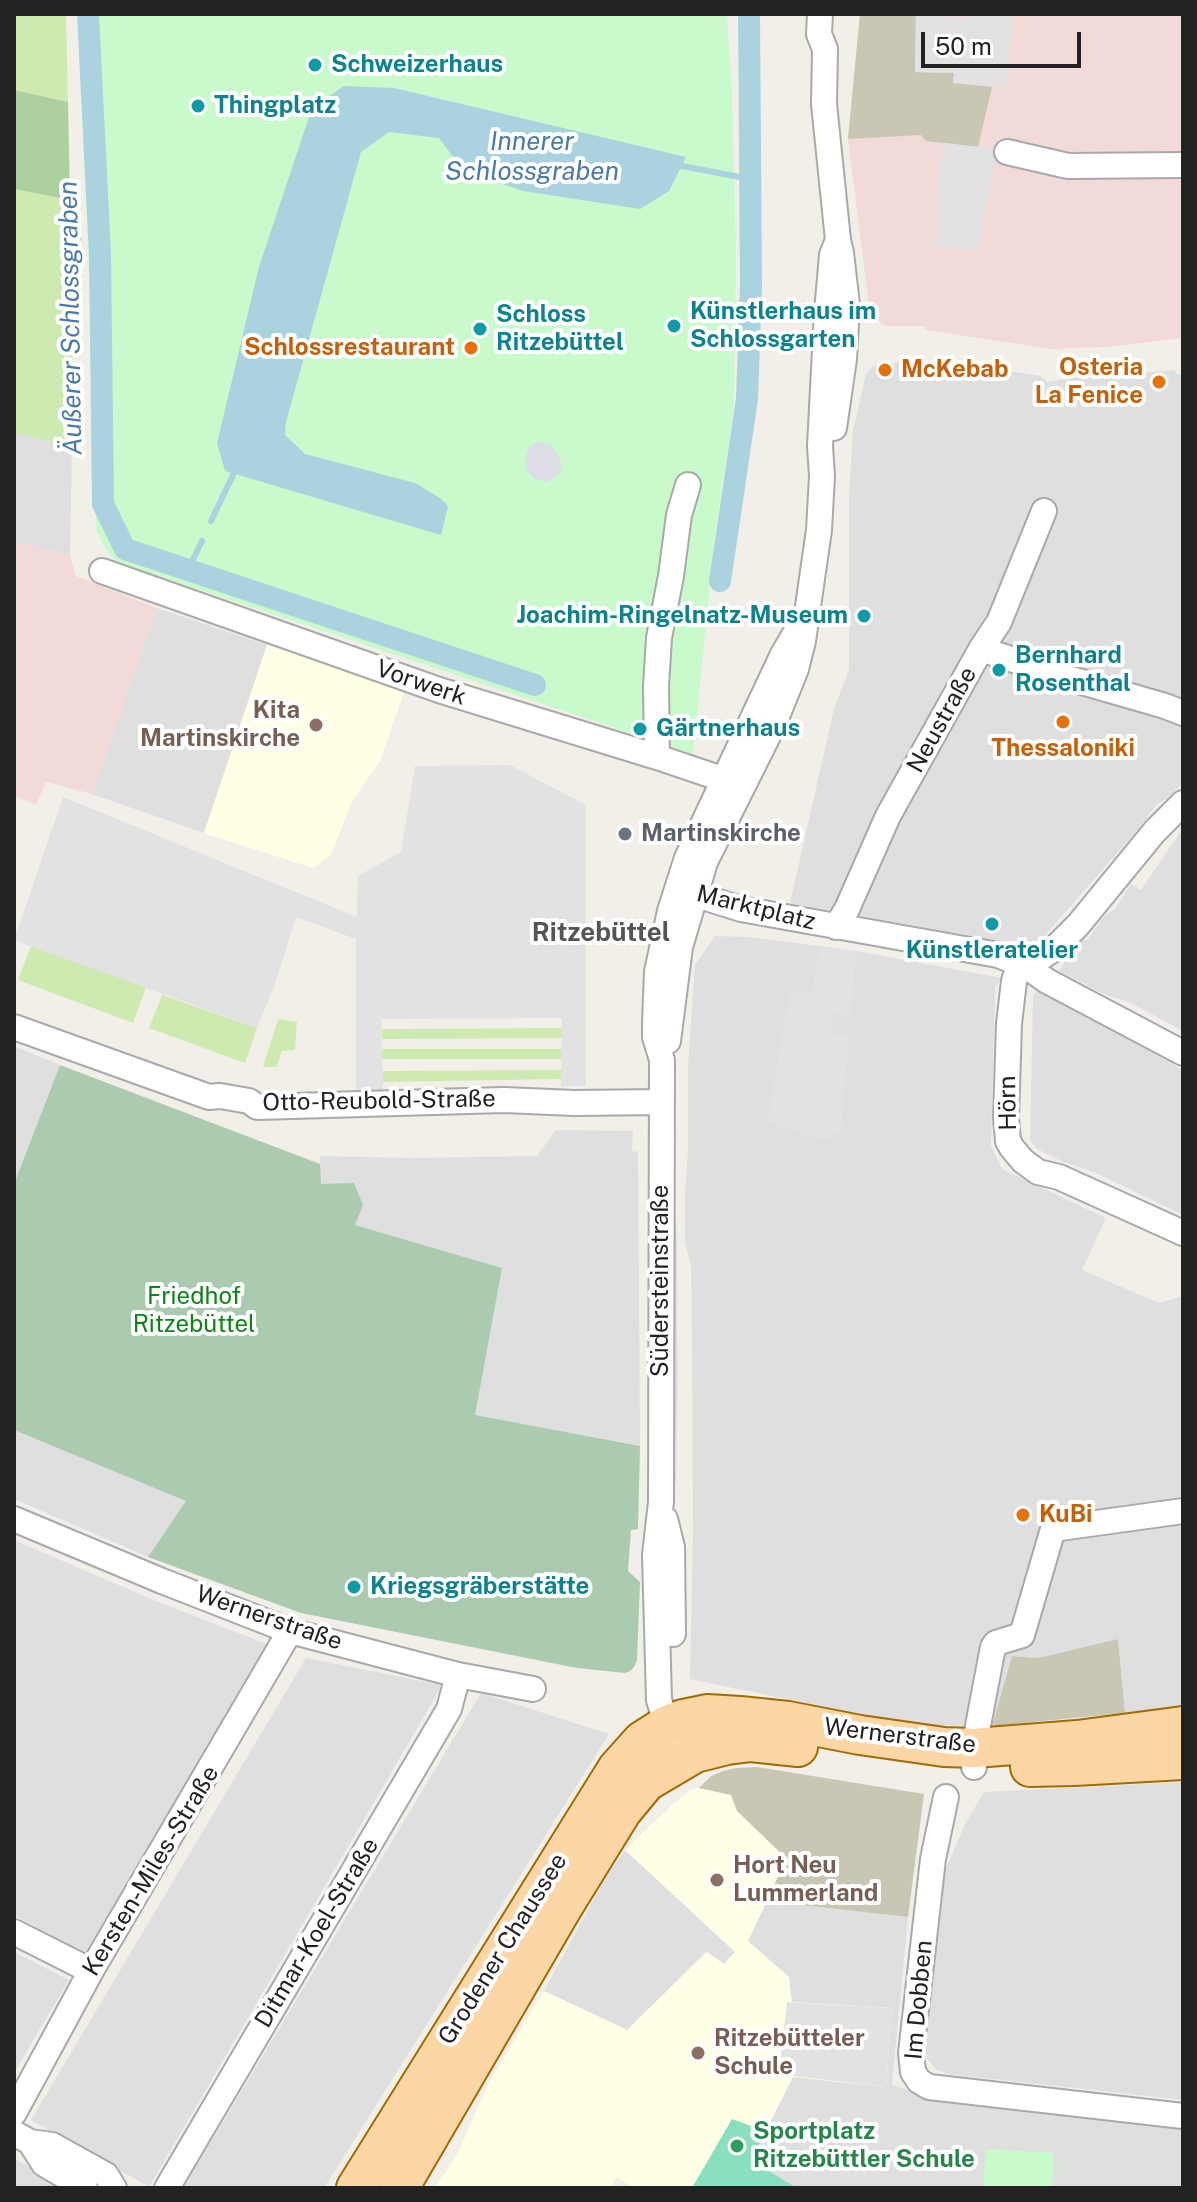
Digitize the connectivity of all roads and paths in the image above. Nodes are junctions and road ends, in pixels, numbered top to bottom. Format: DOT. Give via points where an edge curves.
graph roads {
  1 [pos="820,14"];
  2 [pos="836,14"];
  3 [pos="825,49"];
  4 [pos="1007,152"];
  5 [pos="1183,165"];
  6 [pos="688,485"];
  7 [pos="1044,511"];
  8 [pos="102,571"];
  9 [pos="981,649"];
  10 [pos="1183,713"];
  11 [pos="657,757"];
  12 [pos="734,783"];
  13 [pos="1183,803"];
  14 [pos="686,891"];
  15 [pos="836,927"];
  16 [pos="1026,966"];
  17 [pos="14,1027"];
  18 [pos="1183,1053"];
  19 [pos="661,1102"];
  20 [pos="1183,1233"];
  21 [pos="1183,1511"];
  22 [pos="14,1519"];
  23 [pos="290,1631"];
  24 [pos="458,1675"];
  25 [pos="533,1689"];
  26 [pos="667,1725"];
  27 [pos="1183,1726"];
  28 [pos="974,1758"];
  29 [pos="1183,1760"];
  30 [pos="678,1761"];
  31 [pos="946,1797"];
  32 [pos="14,1932"];
  33 [pos="91,1971"];
  34 [pos="14,2113"];
  35 [pos="1183,2116"];
  36 [pos="22,2138"];
  37 [pos="85,2188"];
  38 [pos="114,2188"];
  39 [pos="167,2188"];
  40 [pos="356,2188"];
  41 [pos="399,2188"];
  1 -- 3 [label="street, Südersteinstraße"];
  2 -- 3 [label="street, Südersteinstraße"];
  3 -- 12 [label="street, Südersteinstraße" via="824,104 838,240 827,303 819,530 806,615 783,654"];
  4 -- 5 [label="street" via="1068,166"];
  6 -- 11 [label="street" via="659,638"];
  7 -- 9 [label="street, Neustraße" via="999,622"];
  8 -- 11 [label="street, Vorwerk" via="439,690"];
  9 -- 10 [label="street"];
  9 -- 15 [label="street, Neustraße" via="899,796"];
  11 -- 12 [label="street, Vorwerk"];
  12 -- 14 [label="street, Südersteinstraße" via="695,838"];
  13 -- 16 [label="street" via="1078,925"];
  14 -- 15 [label="street, Marktplatz" via="741,909"];
  14 -- 19 [label="street, Südersteinstraße" via="657,972"];
  15 -- 16 [label="street, Marktplatz" via="998,955"];
  16 -- 18 [label="street, Marktplatz"];
  16 -- 20 [label="street, Hörn" via="1014,981 1009,1024 1006,1118 1012,1148 1038,1172"];
  17 -- 19 [label="street, Otto-Reubold-Straße" via="209,1097 249,1101 257,1107"];
  19 -- 26 [label="street, Südersteinstraße" via="661,1502 655,1555 659,1700"];
  21 -- 28 [label="street" via="1053,1529 1022,1635 993,1647"];
  22 -- 23 [label="street, Wernerstraße"];
  23 -- 24 [label="street, Wernerstraße"];
  23 -- 33 [label="street, Kersten-Miles-Straße"];
  24 -- 25 [label="street, Wernerstraße"];
  24 -- 39 [label="street, Ditmar-Koel-Straße" via="449,1709"];
  26 -- 28 [label="main road, Wernerstraße" via="719,1714 788,1721 944,1747"];
  26 -- 30 [label="street, Südersteinstraße"];
  26 -- 40 [label="main road, Grodener Chaussee" via="642,1741 617,1769"];
  27 -- 28 [label="main road, Wernerstraße"];
  28 -- 29 [label="main road, Wernerstraße" via="1074,1766"];
  28 -- 30 [label="main road, Wernerstraße" via="959,1768 751,1742 710,1748"];
  30 -- 41 [label="main road, Grodener Chaussee" via="646,1782 622,1811"];
  31 -- 35 [label="street, Im Dobben" via="933,1859 911,2053 919,2081 929,2087"];
  32 -- 33 [label="street"];
  33 -- 34 [label="street, Kersten-Miles-Straße"];
  36 -- 37 [label="street" via="44,2164"];
  36 -- 38 [label="street" via="52,2145 106,2175"];
}
